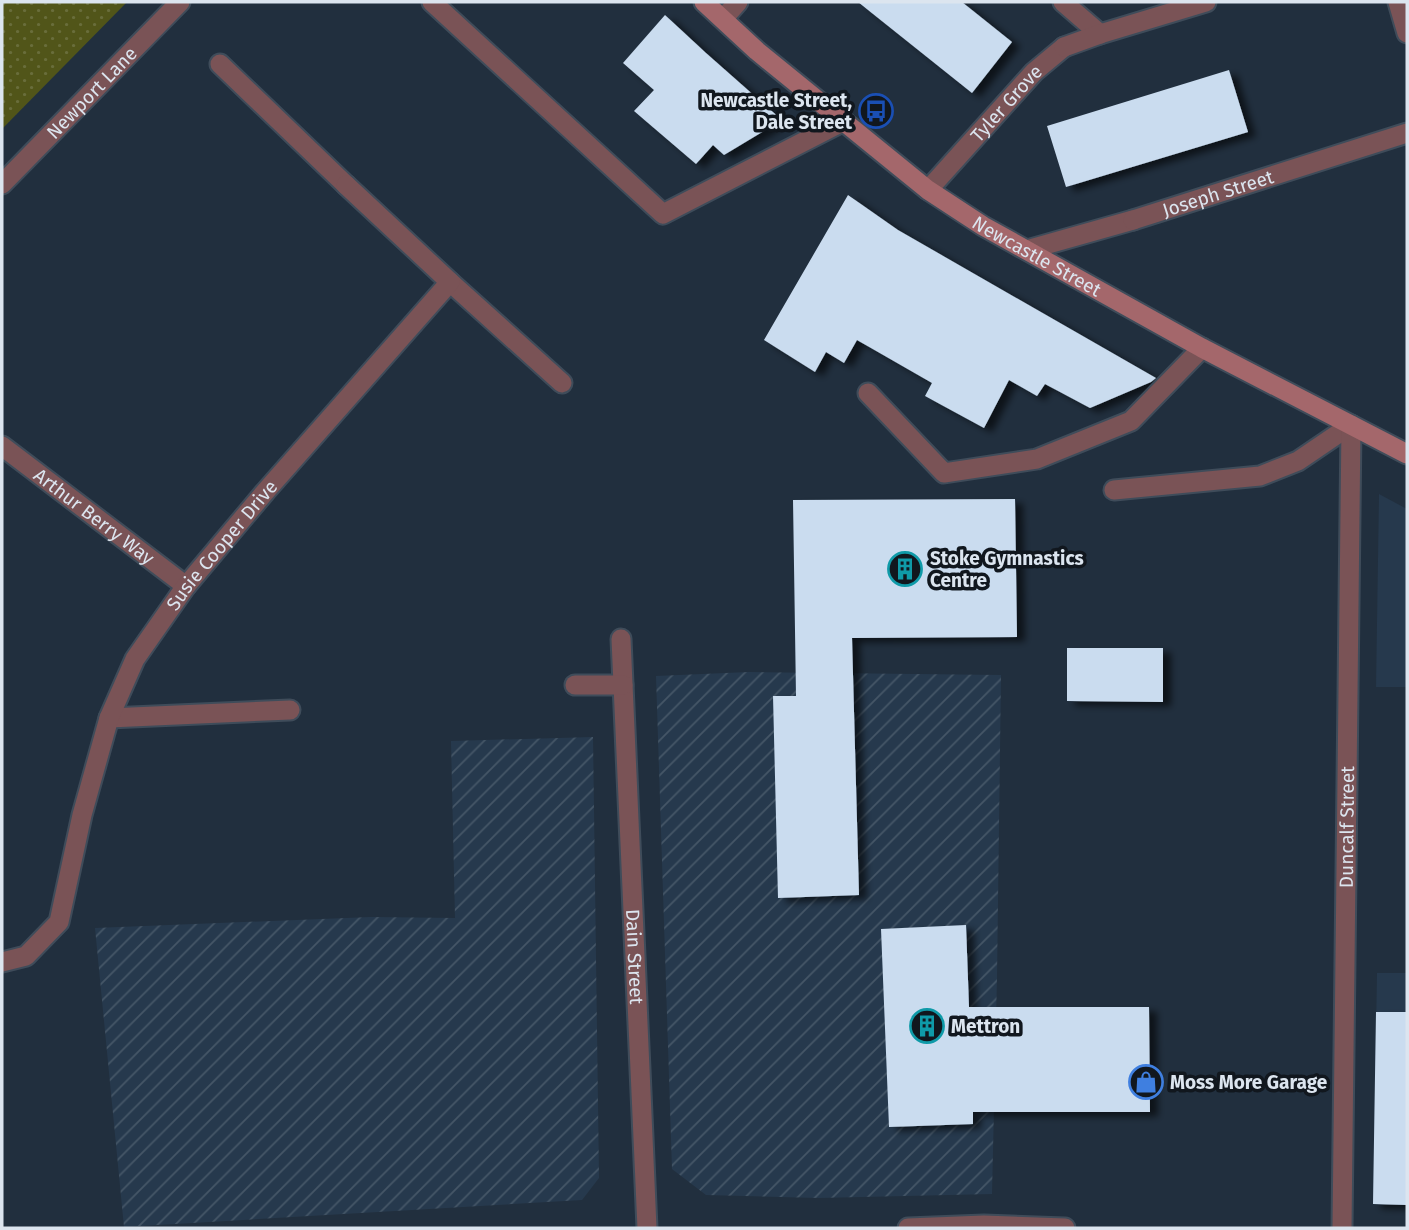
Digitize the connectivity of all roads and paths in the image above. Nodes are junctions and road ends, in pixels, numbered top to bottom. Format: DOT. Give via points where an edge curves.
graph roads {
  1 [pos="180,2"];
  2 [pos="432,2"];
  3 [pos="704,2"];
  4 [pos="738,2"];
  5 [pos="1063,2"];
  6 [pos="1206,2"];
  7 [pos="1398,2"];
  8 [pos="723,19"];
  9 [pos="1407,33"];
  10 [pos="1100,34"];
  11 [pos="220,64"];
  12 [pos="844,121"];
  13 [pos="1407,133"];
  14 [pos="2,184"];
  15 [pos="928,190"];
  16 [pos="1027,250"];
  17 [pos="450,282"];
  18 [pos="1202,348"];
  19 [pos="562,383"];
  20 [pos="868,393"];
  21 [pos="1351,425"];
  22 [pos="2,446"];
  23 [pos="1407,454"];
  24 [pos="1114,491"];
  25 [pos="186,586"];
  26 [pos="621,639"];
  27 [pos="575,685"];
  28 [pos="623,685"];
  29 [pos="290,710"];
  30 [pos="109,718"];
  31 [pos="2,962"];
  32 [pos="647,1228"];
  33 [pos="908,1228"];
  34 [pos="1065,1228"];
  35 [pos="1342,1228"];
  1 -- 14 [label="street, Newport Lane"];
  2 -- 12 [label="street" via="663,214"];
  3 -- 8 [label="main road, Newcastle Street"];
  4 -- 8 [label="street"];
  5 -- 10 [label="street"];
  6 -- 10 [label="street, Tyler Grove"];
  7 -- 9 [label="street"];
  8 -- 12 [label="main road, Newcastle Street"];
  10 -- 15 [label="street, Tyler Grove" via="1064,47 1034,72"];
  11 -- 17 [label="street"];
  12 -- 15 [label="main road, Newcastle Street"];
  13 -- 16 [label="street, Joseph Street"];
  15 -- 16 [label="main road, Newcastle Street"];
  16 -- 18 [label="main road, Newcastle Street"];
  17 -- 19 [label="street"];
  17 -- 25 [label="street, Susie Cooper Drive"];
  18 -- 20 [label="street" via="1130,421 1037,459 944,473"];
  18 -- 21 [label="main road, Newcastle Street"];
  21 -- 23 [label="main road, Newcastle Street"];
  21 -- 24 [label="street" via="1298,461 1260,476"];
  21 -- 35 [label="street, Duncalf Street"];
  22 -- 25 [label="street, Arthur Berry Way"];
  25 -- 30 [label="street, Susie Cooper Drive" via="135,659"];
  26 -- 28 [label="street, Dain Street"];
  27 -- 28 [label="street"];
  28 -- 32 [label="street, Dain Street"];
  29 -- 30 [label="street"];
  30 -- 31 [label="street, Susie Cooper Drive" via="59,922 26,956"];
  33 -- 34 [label="street"];
}
